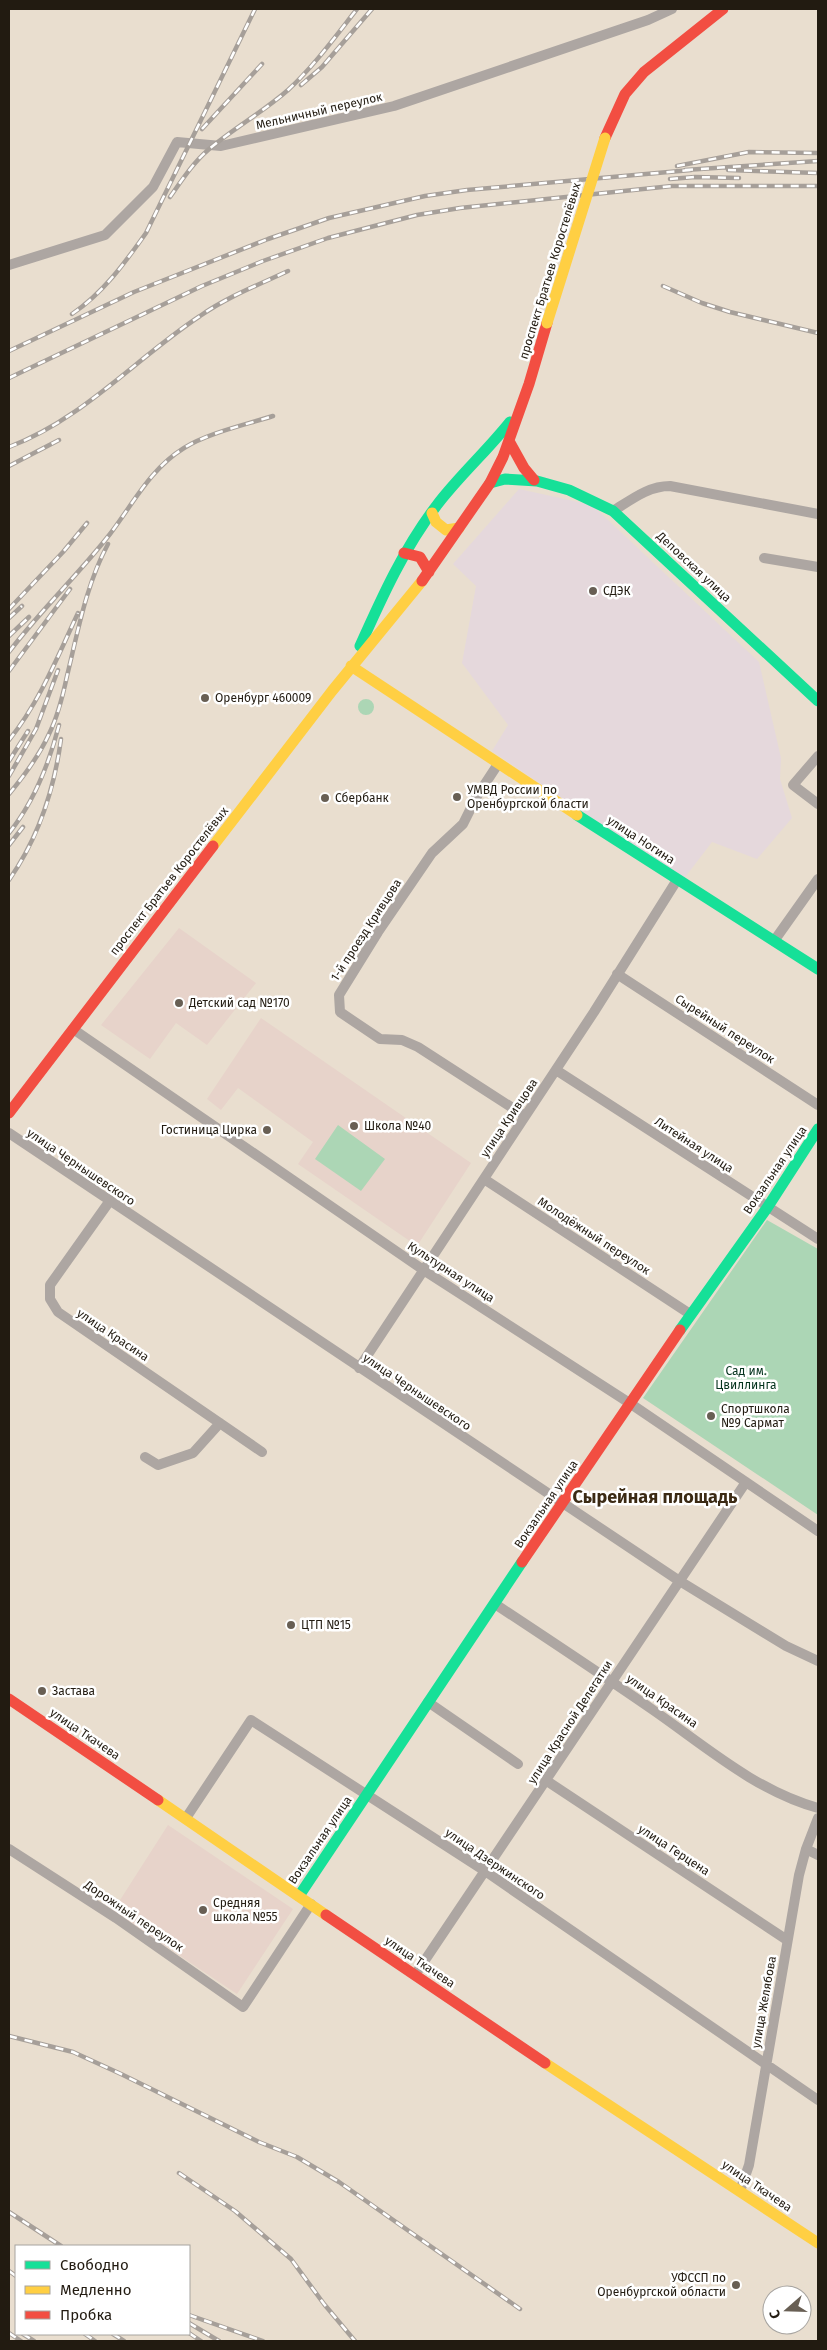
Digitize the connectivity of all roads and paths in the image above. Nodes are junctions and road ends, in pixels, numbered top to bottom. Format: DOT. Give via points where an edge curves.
graph roads {
  1 [pos="672,9"];
  2 [pos="723,9"];
  3 [pos="9,265"];
  4 [pos="519,411"];
  5 [pos="509,440"];
  6 [pos="534,480"];
  7 [pos="490,483"];
  8 [pos="613,511"];
  9 [pos="432,512"];
  10 [pos="818,514"];
  11 [pos="459,528"];
  12 [pos="404,553"];
  13 [pos="764,558"];
  14 [pos="818,567"];
  15 [pos="429,572"];
  16 [pos="352,666"];
  17 [pos="818,702"];
  18 [pos="818,756"];
  19 [pos="498,764"];
  20 [pos="818,804"];
  21 [pos="818,879"];
  22 [pos="677,880"];
  23 [pos="774,942"];
  24 [pos="818,969"];
  25 [pos="617,974"];
  26 [pos="73,1028"];
  27 [pos="556,1070"];
  28 [pos="818,1105"];
  29 [pos="9,1113"];
  30 [pos="525,1116"];
  31 [pos="818,1129"];
  32 [pos="9,1133"];
  33 [pos="484,1179"];
  34 [pos="109,1202"];
  35 [pos="767,1208"];
  36 [pos="818,1239"];
  37 [pos="425,1270"];
  38 [pos="690,1314"];
  39 [pos="359,1368"];
  40 [pos="631,1404"];
  41 [pos="220,1423"];
  42 [pos="262,1452"];
  43 [pos="145,1457"];
  44 [pos="746,1482"];
  45 [pos="561,1504"];
  46 [pos="818,1531"];
  47 [pos="678,1580"];
  48 [pos="496,1604"];
  49 [pos="818,1661"];
  50 [pos="611,1680"];
  51 [pos="9,1699"];
  52 [pos="428,1702"];
  53 [pos="518,1764"];
  54 [pos="546,1781"];
  55 [pos="366,1795"];
  56 [pos="818,1808"];
  57 [pos="186,1818"];
  58 [pos="818,1818"];
  59 [pos="9,1849"];
  60 [pos="806,1849"];
  61 [pos="818,1855"];
  62 [pos="485,1871"];
  63 [pos="299,1896"];
  64 [pos="311,1904"];
  65 [pos="787,1940"];
  66 [pos="415,1975"];
  67 [pos="766,2064"];
  68 [pos="818,2100"];
  69 [pos="740,2191"];
  70 [pos="818,2243"];
  1 -- 3 [label="street, Мельничный переулок" via="639,24 394,106 221,146 177,142 153,187 105,236"];
  2 -- 4 [label="street, проспект Братьев Коростелёвых, bridge" via="644,72 625,94 605,138"];
  4 -- 5 [label="street, проспект Братьев Коростелёвых"];
  4 -- 9 [label="street, проспект Братьев Коростелёвых" via="491,448"];
  5 -- 6 [label="street"];
  5 -- 7 [label="street, проспект Братьев Коростелёвых"];
  6 -- 7 [label="street, Деповская улица" via="514,477"];
  6 -- 8 [label="street, Деповская улица" via="592,500"];
  7 -- 11 [label="street, проспект Братьев Коростелёвых"];
  8 -- 10 [label="street" via="642,493 658,486 670,486"];
  8 -- 17 [label="street, Деповская улица"];
  9 -- 11 [label="street" via="436,522 446,530"];
  9 -- 12 [label="street, проспект Братьев Коростелёвых"];
  11 -- 15 [label="street, проспект Братьев Коростелёвых"];
  12 -- 15 [label="street" via="416,553 424,560"];
  12 -- 16 [label="street, проспект Братьев Коростелёвых"];
  13 -- 14 [label="street"];
  15 -- 16 [label="street, проспект Братьев Коростелёвых"];
  16 -- 19 [label="street, улица Ногина"];
  16 -- 26 [label="street, проспект Братьев Коростелёвых"];
  18 -- 20 [label="street" via="793,785"];
  19 -- 22 [label="street, улица Ногина"];
  19 -- 30 [label="street, 1-й проезд Кривцова" via="463,824 432,853 338,995 340,1012 380,1039 402,1040 418,1047"];
  21 -- 23 [label="street"];
  22 -- 23 [label="street, улица Ногина"];
  22 -- 25 [label="street, улица Кривцова"];
  23 -- 24 [label="street, улица Ногина"];
  25 -- 27 [label="street, улица Кривцова"];
  25 -- 28 [label="street, Сырейный переулок"];
  26 -- 29 [label="street, проспект Братьев Коростелёвых"];
  26 -- 37 [label="street, Культурная улица"];
  27 -- 30 [label="street, улица Кривцова"];
  27 -- 35 [label="street, Литейная улица"];
  30 -- 33 [label="street, улица Кривцова"];
  31 -- 35 [label="street, Вокзальная улица"];
  32 -- 34 [label="street, улица Чернышевского"];
  33 -- 37 [label="street, улица Кривцова"];
  33 -- 38 [label="street, Молодёжный переулок"];
  34 -- 39 [label="street, улица Чернышевского"];
  34 -- 41 [label="street, улица Красина" via="50,1285 50,1299 58,1312"];
  35 -- 36 [label="street, Литейная улица"];
  35 -- 38 [label="street, Вокзальная улица"];
  37 -- 39 [label="street, улица Кривцова"];
  37 -- 40 [label="street, Культурная улица"];
  38 -- 40 [label="street, Вокзальная улица"];
  39 -- 45 [label="street, улица Чернышевского"];
  40 -- 44 [label="street, Культурная улица"];
  40 -- 45 [label="street, Вокзальная улица"];
  41 -- 42 [label="street, улица Красина"];
  41 -- 43 [label="street" via="193,1453 158,1465"];
  44 -- 46 [label="street, Культурная улица"];
  44 -- 47 [label="street, улица Красной Делегатки"];
  45 -- 47 [label="street, улица Чернышевского"];
  45 -- 48 [label="street, Вокзальная улица"];
  47 -- 49 [label="street, улица Чернышевского" via="786,1646"];
  47 -- 50 [label="street, улица Красной Делегатки"];
  48 -- 50 [label="street, улица Красина"];
  48 -- 52 [label="street, Вокзальная улица"];
  50 -- 54 [label="street, улица Красной Делегатки"];
  50 -- 56 [label="street, улица Красина" via="744,1774 780,1795"];
  51 -- 57 [label="street, улица Ткачева"];
  52 -- 53 [label="street"];
  52 -- 55 [label="street, Вокзальная улица"];
  54 -- 62 [label="street, улица Красной Делегатки"];
  54 -- 65 [label="street, улица Герцена"];
  55 -- 57 [label="street, улица Дзержинского" via="251,1720"];
  55 -- 62 [label="street, улица Дзержинского"];
  55 -- 63 [label="street, Вокзальная улица"];
  57 -- 63 [label="street, улица Ткачева"];
  58 -- 60 [label="street, улица Желябова"];
  59 -- 64 [label="street, Дорожный переулок" via="116,1918 243,2007"];
  60 -- 61 [label="street"];
  60 -- 65 [label="street, улица Желябова"];
  62 -- 66 [label="street, улица Красной Делегатки"];
  62 -- 67 [label="street, улица Дзержинского"];
  63 -- 64 [label="street, улица Ткачева"];
  64 -- 66 [label="street, улица Ткачева"];
  65 -- 67 [label="street, улица Желябова"];
  66 -- 69 [label="street, улица Ткачева"];
  67 -- 68 [label="street, улица Дзержинского"];
  67 -- 69 [label="street, улица Желябова" via="749,2165"];
  69 -- 70 [label="street, улица Ткачева"];
}
